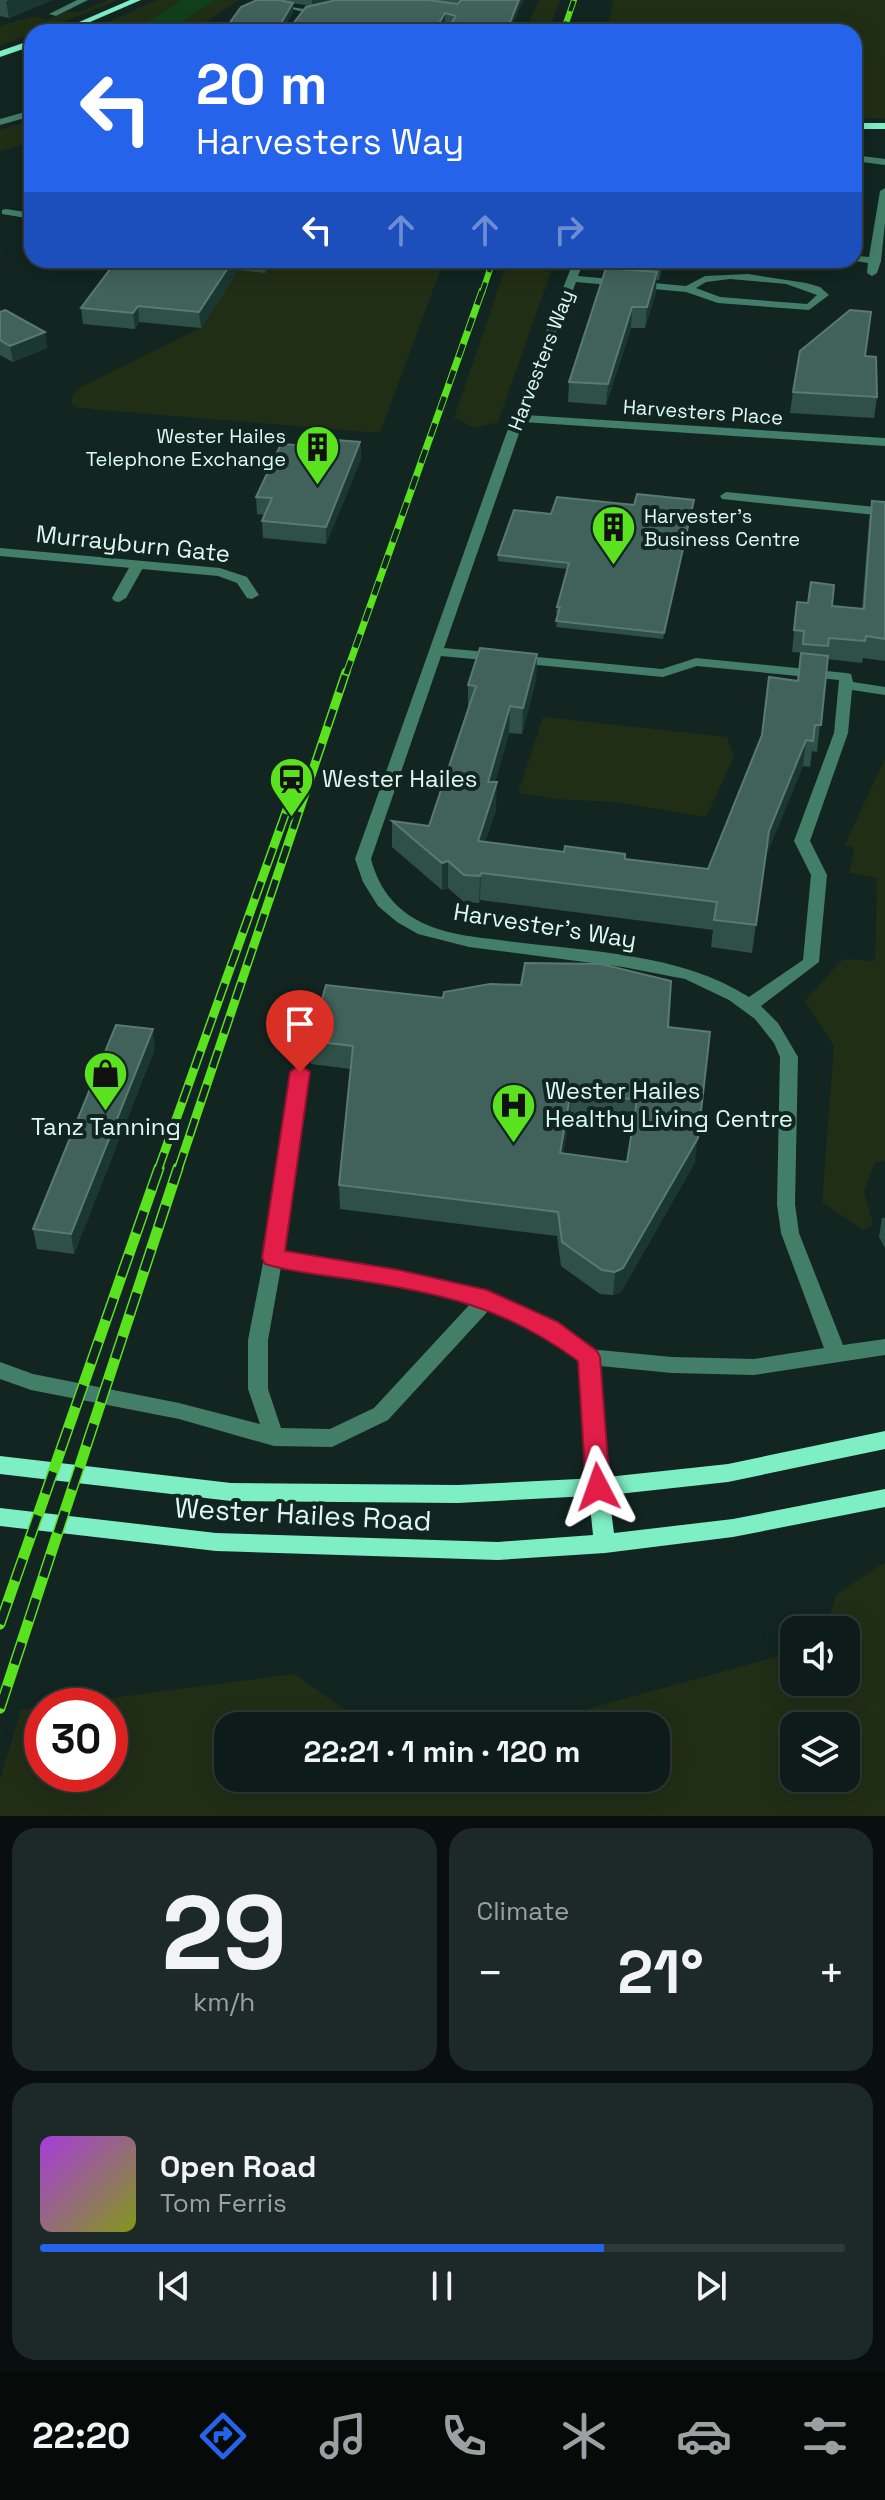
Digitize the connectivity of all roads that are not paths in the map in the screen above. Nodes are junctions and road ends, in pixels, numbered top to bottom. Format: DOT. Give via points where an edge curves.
graph roads {
  1 [pos="84,0"];
  2 [pos="137,0"];
  3 [pos="258,0"];
  4 [pos="360,0"];
  5 [pos="302,12"];
  6 [pos="53,14"];
  7 [pos="295,22"];
  8 [pos="79,24"];
  9 [pos="24,46"];
  10 [pos="13,50"];
  11 [pos="24,53"];
  12 [pos="0,54"];
  13 [pos="24,115"];
  14 [pos="0,122"];
  15 [pos="862,126"];
  16 [pos="885,126"];
  17 [pos="862,159"];
  18 [pos="885,162"];
  19 [pos="885,191"];
  20 [pos="2,214"];
  21 [pos="24,215"];
  22 [pos="862,259"];
  23 [pos="876,261"];
  24 [pos="576,268"];
  25 [pos="872,273"];
  26 [pos="573,279"];
  27 [pos="688,289"];
  28 [pos="519,418"];
  29 [pos="885,442"];
  30 [pos="504,461"];
  31 [pos="726,496"];
  32 [pos="885,512"];
  33 [pos="0,552"];
  34 [pos="137,566"];
  35 [pos="252,595"];
  36 [pos="119,598"];
  37 [pos="437,651"];
  38 [pos="845,681"];
  39 [pos="885,691"];
  40 [pos="750,1005"];
  41 [pos="300,1072"];
  42 [pos="273,1258"];
  43 [pos="487,1299"];
  44 [pos="885,1347"];
  45 [pos="837,1355"];
  46 [pos="589,1357"];
  47 [pos="0,1370"];
  48 [pos="274,1437"];
  49 [pos="885,1440"];
  50 [pos="0,1465"];
  51 [pos="598,1487"];
  52 [pos="885,1498"];
  53 [pos="0,1517"];
  54 [pos="605,1544"];
  1 -- 6 [label="street"];
  2 -- 8 [label="main road"];
  3 -- 5 [label="street"];
  4 -- 5 [label="street"];
  5 -- 7 [label="street"];
  9 -- 10 [label="main road"];
  10 -- 11 [label="main road"];
  10 -- 12 [label="main road"];
  13 -- 14 [label="street"];
  15 -- 16 [label="main road"];
  17 -- 18 [label="street"];
  19 -- 23 [label="street"];
  20 -- 21 [label="street"];
  22 -- 23 [label="street"];
  23 -- 25 [label="street"];
  24 -- 26 [label="street, Harvesters Way"];
  26 -- 27 [label="street"];
  26 -- 28 [label="street, Harvesters Way"];
  27 -- 27 [label="street" via="718,300 809,307 824,295 800,283 722,276"];
  28 -- 29 [label="street, Harvesters Place"];
  28 -- 30 [label="street, Harvesters Way"];
  30 -- 37 [label="street, Harvester's Way"];
  31 -- 32 [label="street"];
  33 -- 34 [label="street, Murrayburn Gate"];
  34 -- 35 [label="street, Murrayburn Gate" via="220,572 242,580"];
  34 -- 36 [label="street"];
  37 -- 38 [label="street" via="663,673 696,662"];
  37 -- 40 [label="street, Harvester's Way" via="363,859 378,896 423,930 689,974"];
  38 -- 39 [label="street"];
  38 -- 40 [label="street" via="841,733 802,841 819,875 811,962"];
  40 -- 45 [label="street, Harvester's Way" via="782,1039 789,1057 790,1233"];
  41 -- 42 [label="street"];
  42 -- 43 [label="street"];
  42 -- 48 [label="street" via="258,1340 258,1389"];
  43 -- 46 [label="street" via="550,1329"];
  43 -- 48 [label="street" via="381,1414 332,1438"];
  44 -- 45 [label="street"];
  45 -- 46 [label="street" via="754,1367"];
  46 -- 51 [label="street"];
  47 -- 48 [label="street" via="31,1382 179,1411"];
  49 -- 51 [label="main road, Wester Hailes Road" via="728,1473"];
  50 -- 51 [label="main road, Wester Hailes Road" via="231,1492 458,1494"];
  51 -- 54 [label="main road"];
  52 -- 54 [label="main road, Wester Hailes Road" via="733,1528"];
  53 -- 54 [label="main road, Wester Hailes Road" via="216,1542 498,1551"];
}
